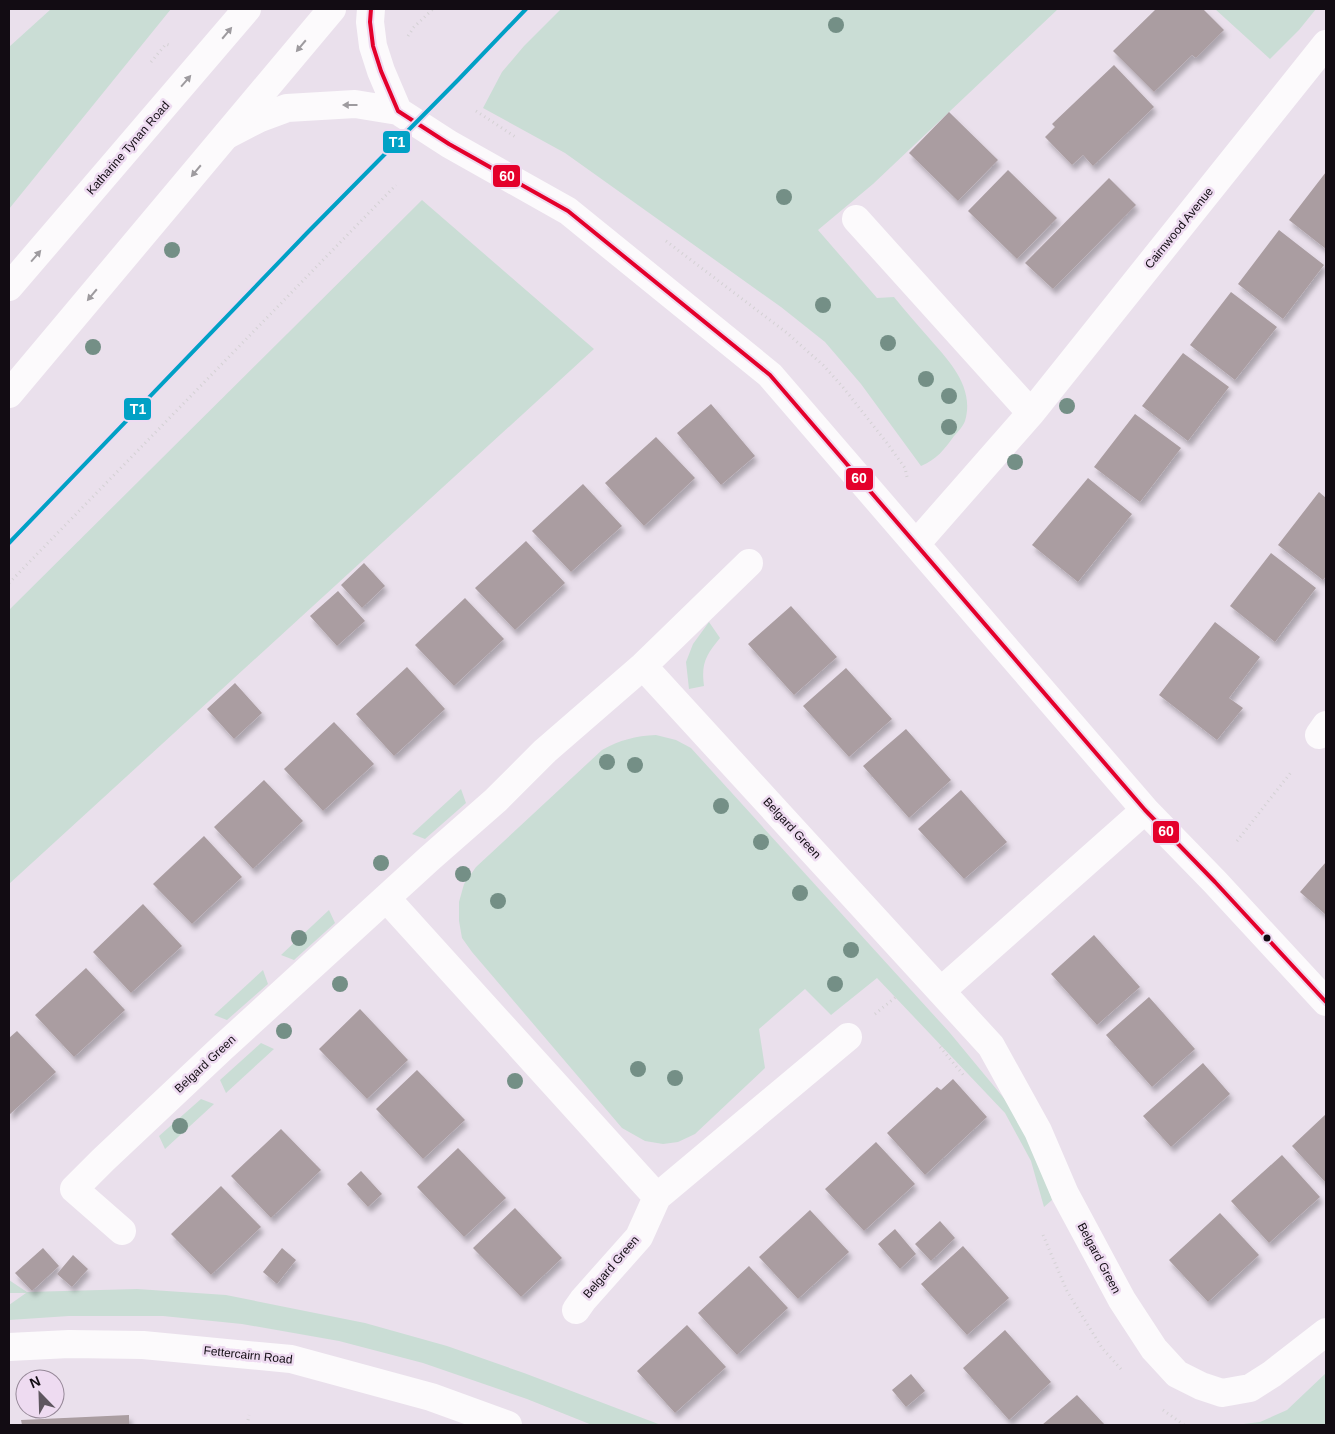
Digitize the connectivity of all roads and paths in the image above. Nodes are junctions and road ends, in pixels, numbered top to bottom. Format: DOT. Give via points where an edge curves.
graph roads {
  1 [pos="247,9"];
  2 [pos="332,9"];
  3 [pos="371,9"];
  4 [pos="432,9"];
  5 [pos="408,37"];
  6 [pos="1326,44"];
  7 [pos="398,112"];
  8 [pos="226,135"];
  9 [pos="396,185"];
  10 [pos="856,219"];
  11 [pos="9,287"];
  12 [pos="9,394"];
  13 [pos="1031,412"];
  14 [pos="916,544"];
  15 [pos="749,563"];
  16 [pos="9,583"];
  17 [pos="643,666"];
  18 [pos="1292,771"];
  19 [pos="1145,810"];
  20 [pos="1237,841"];
  21 [pos="387,899"];
  22 [pos="941,990"];
  23 [pos="1326,1002"];
  24 [pos="903,1003"];
  25 [pos="848,1037"];
  26 [pos="940,1047"];
  27 [pos="970,1083"];
  28 [pos="657,1196"];
  29 [pos="1040,1228"];
  30 [pos="122,1231"];
  31 [pos="576,1310"];
  32 [pos="1326,1332"];
  33 [pos="9,1347"];
  34 [pos="1124,1371"];
  35 [pos="1161,1408"];
  36 [pos="249,1415"];
  37 [pos="247,1425"];
  38 [pos="508,1425"];
  39 [pos="1184,1425"];
  11 -- 1 [label="street, Katharine Tynan Road, one-way"];
  2 -- 8 [label="street, one-way"];
  3 -- 7 [label="street" via="373,46"];
  4 -- 5 [label="path"];
  6 -- 13 [label="street, Cairnwood Avenue"];
  7 -- 8 [label="street, one-way" via="355,104 287,108"];
  7 -- 14 [label="street" via="568,211 770,375"];
  8 -- 12 [label="street, one-way"];
  9 -- 16 [label="path"];
  10 -- 13 [label="street"];
  13 -- 14 [label="street, Cairnwood Avenue"];
  14 -- 19 [label="street"];
  15 -- 17 [label="street, Belgard Green"];
  17 -- 21 [label="street, Belgard Green" via="545,751"];
  17 -- 22 [label="street, Belgard Green"];
  18 -- 20 [label="path"];
  19 -- 22 [label="street"];
  19 -- 23 [label="street"];
  21 -- 28 [label="street"];
  21 -- 30 [label="street, Belgard Green" via="222,1048 74,1189"];
  22 -- 32 [label="street, Belgard Green" via="991,1046 1122,1300 1154,1349 1177,1374 1222,1393 1250,1388"];
  24 -- 25 [label="path" via="896,996"];
  25 -- 28 [label="street, Belgard Green"];
  26 -- 27 [label="path"];
  28 -- 31 [label="street, Belgard Green" via="639,1237"];
  29 -- 34 [label="path" via="1067,1291 1102,1348"];
  33 -- 38 [label="street, Fettercairn Road" via="143,1345 291,1359 431,1397"];
  35 -- 39 [label="path"];
  36 -- 37 [label="path"];
}
